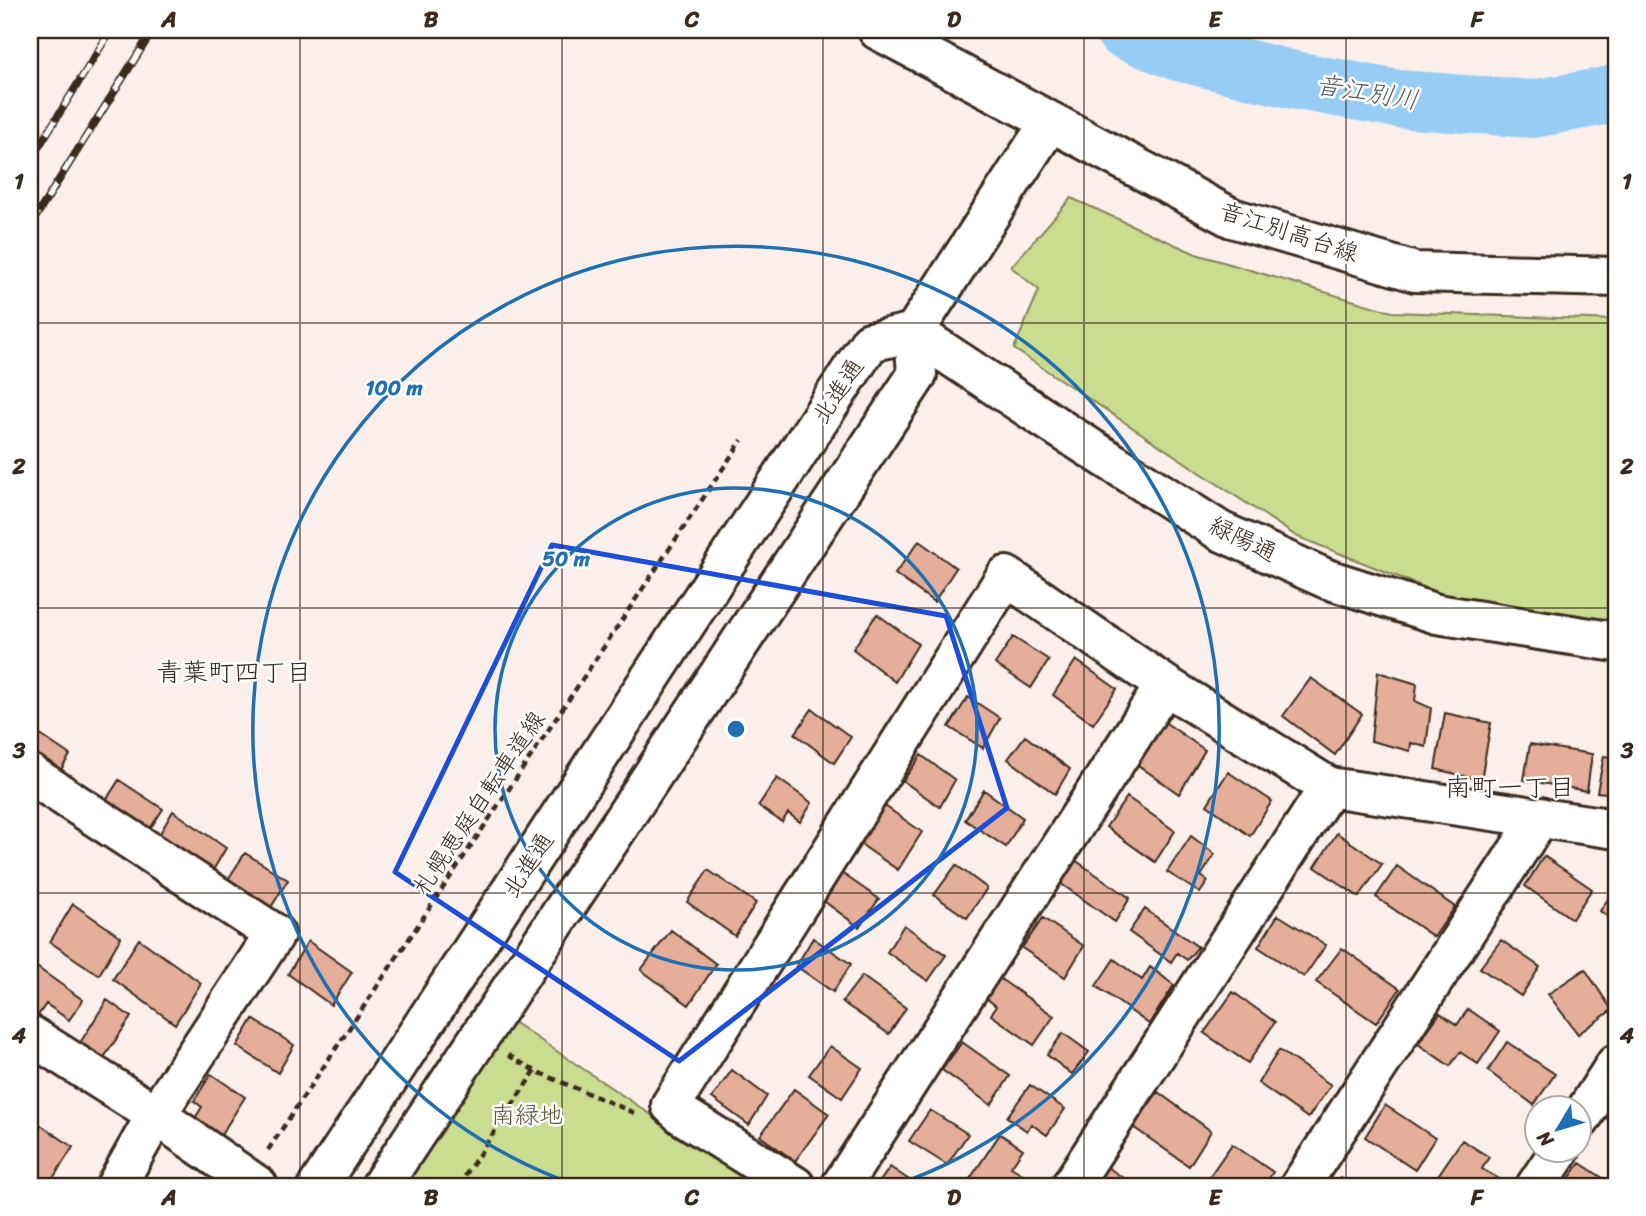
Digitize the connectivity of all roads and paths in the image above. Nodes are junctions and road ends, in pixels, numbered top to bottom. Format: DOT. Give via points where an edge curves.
graph roads {
  1 [pos="878,30"];
  2 [pos="1051,122"];
  3 [pos="1616,278"];
  4 [pos="914,332"];
  5 [pos="742,440"];
  6 [pos="1616,642"];
  7 [pos="1165,685"];
  8 [pos="30,774"];
  9 [pos="1329,787"];
  10 [pos="1540,817"];
  11 [pos="1616,829"];
  12 [pos="30,1035"];
  13 [pos="504,1053"];
  14 [pos="1616,1064"];
  15 [pos="536,1071"];
  16 [pos="1594,1098"];
  17 [pos="156,1115"];
  18 [pos="682,1115"];
  19 [pos="1551,1164"];
  20 [pos="254,1183"];
  21 [pos="116,1186"];
  22 [pos="318,1186"];
  23 [pos="381,1186"];
  24 [pos="458,1186"];
  25 [pos="795,1186"];
  26 [pos="841,1186"];
  27 [pos="1070,1186"];
  28 [pos="1300,1186"];
  29 [pos="1536,1186"];
  1 -- 2 [label="street, 音江別高台線"];
  2 -- 3 [label="street, 音江別高台線" via="1232,218 1415,272"];
  2 -- 4 [label="street"];
  4 -- 6 [label="street, 緑陽通" via="1220,531 1326,579 1437,614"];
  4 -- 22 [label="street, 北進通" via="870,342"];
  4 -- 23 [label="street" via="917,375"];
  5 -- 20 [label="path, 札幌恵庭自転車道線"];
  7 -- 9 [label="street"];
  7 -- 18 [label="street" via="1006,576 671,1105"];
  7 -- 26 [label="street"];
  8 -- 17 [label="street" via="275,934"];
  9 -- 10 [label="street"];
  9 -- 27 [label="street"];
  10 -- 11 [label="street"];
  10 -- 28 [label="street"];
  12 -- 17 [label="street"];
  13 -- 15 [label="path"];
  14 -- 16 [label="street"];
  15 -- 18 [label="path" via="671,1128"];
  15 -- 24 [label="path"];
  17 -- 20 [label="street"];
  17 -- 21 [label="street"];
  18 -- 25 [label="street"];
  19 -- 29 [label="street"];
}
